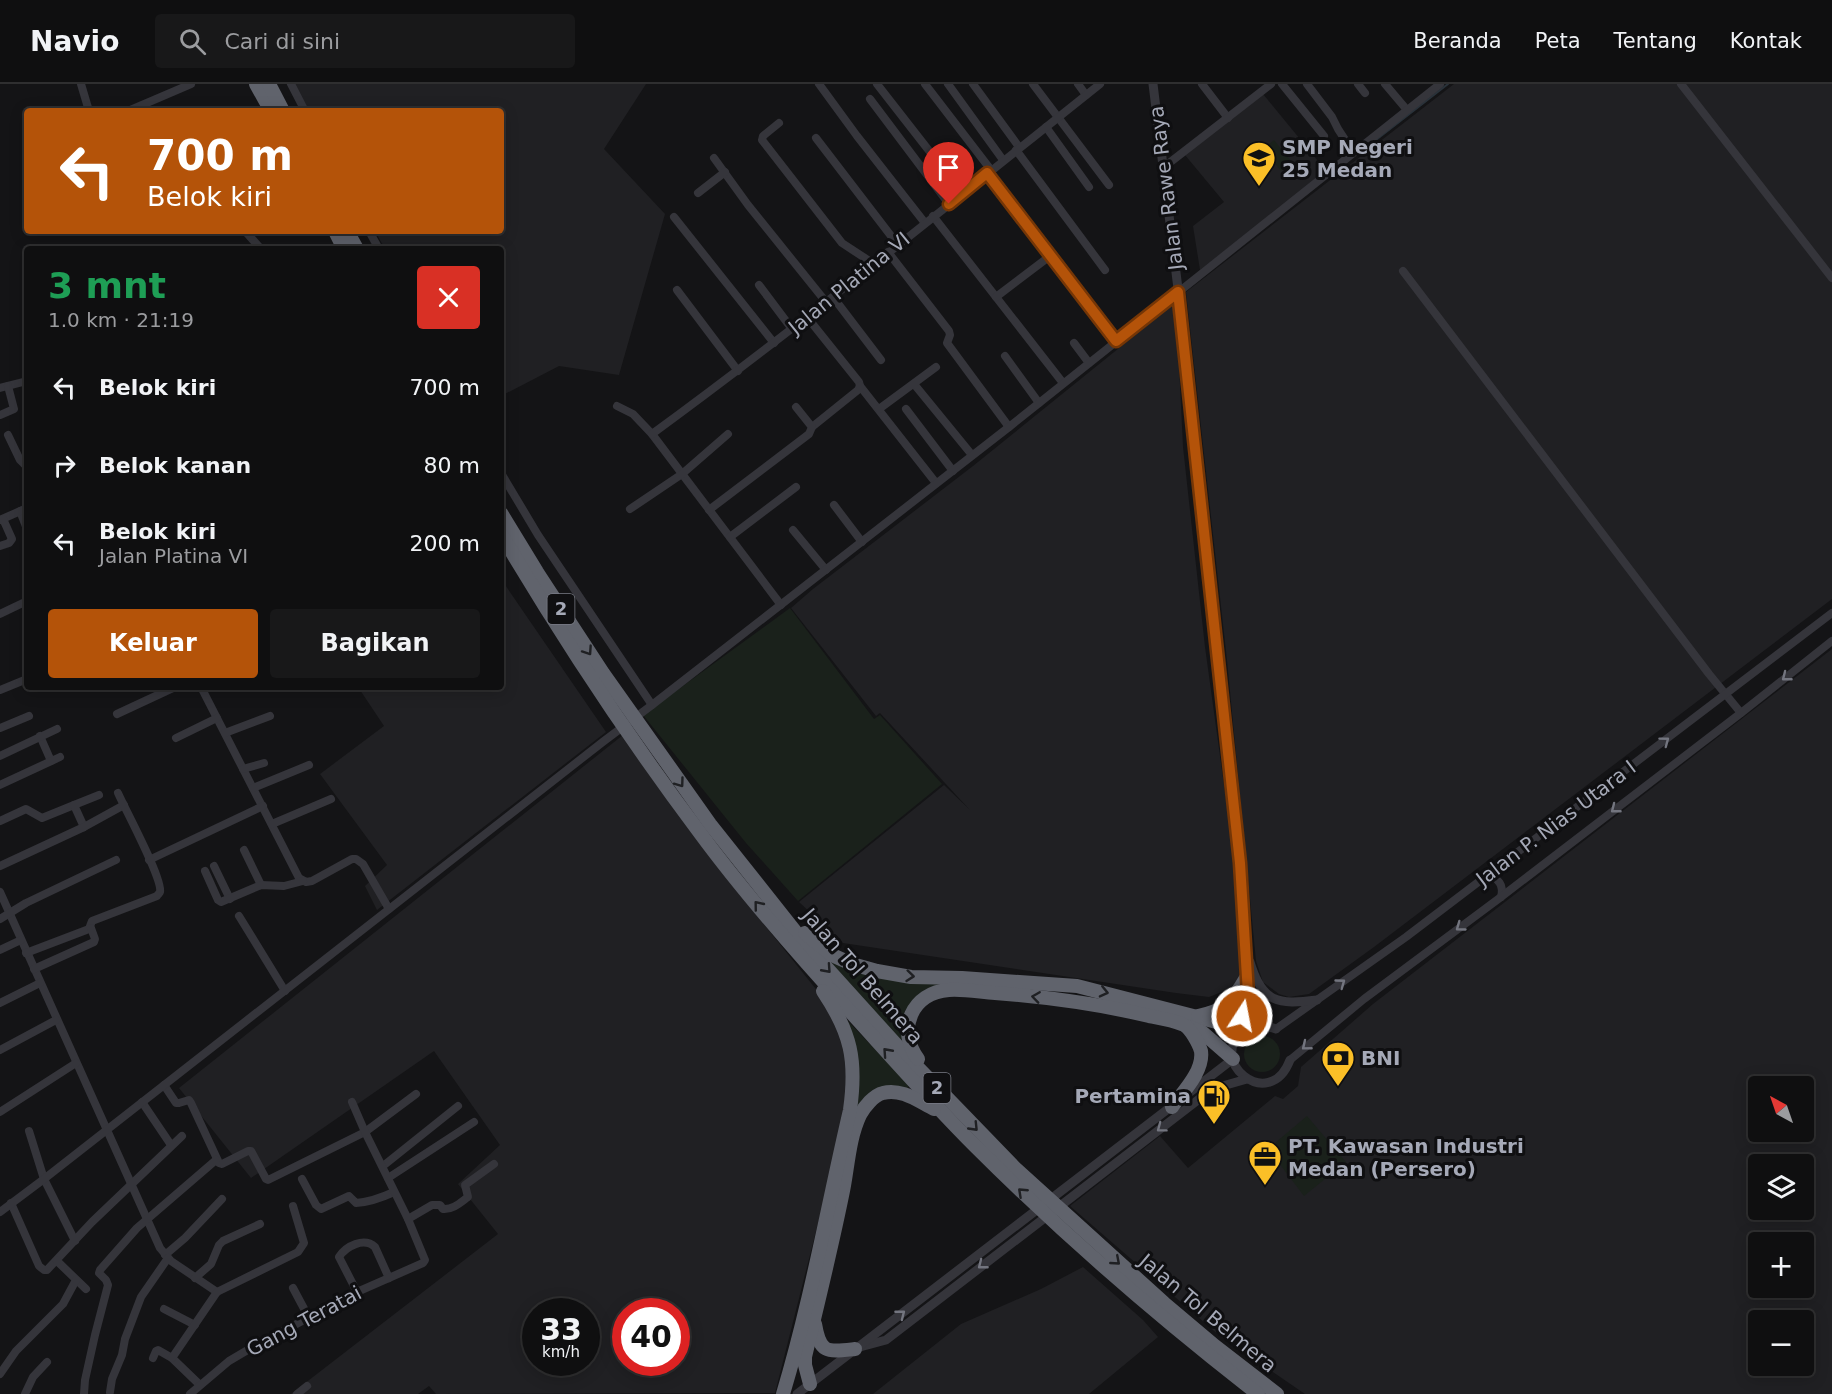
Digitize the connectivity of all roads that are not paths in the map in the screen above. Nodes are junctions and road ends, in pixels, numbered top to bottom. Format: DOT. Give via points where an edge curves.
graph roads {
  1 [pos="81,84"];
  2 [pos="191,84"];
  3 [pos="256,84"];
  4 [pos="269,84"];
  5 [pos="291,84"];
  6 [pos="819,84"];
  7 [pos="877,84"];
  8 [pos="925,84"];
  9 [pos="948,84"];
  10 [pos="973,84"];
  11 [pos="1033,84"];
  12 [pos="1078,84"];
  13 [pos="1100,84"];
  14 [pos="1153,84"];
  15 [pos="1203,84"];
  16 [pos="1282,84"];
  17 [pos="1307,84"];
  18 [pos="1358,84"];
  19 [pos="1385,84"];
  20 [pos="1440,84"];
  21 [pos="1682,84"];
  22 [pos="1265,86"];
  23 [pos="1365,93"];
  24 [pos="1086,95"];
  25 [pos="870,99"];
  26 [pos="88,108"];
  27 [pos="135,108"];
  28 [pos="269,108"];
  29 [pos="281,108"];
  30 [pos="303,108"];
  31 [pos="1407,110"];
  32 [pos="1057,118"];
  33 [pos="1228,118"];
  34 [pos="779,123"];
  35 [pos="1046,127"];
  36 [pos="1324,136"];
  37 [pos="816,138"];
  38 [pos="1018,148"];
  39 [pos="1353,152"];
  40 [pos="714,158"];
  41 [pos="1003,160"];
  42 [pos="1164,167"];
  43 [pos="989,171"];
  44 [pos="724,172"];
  45 [pos="1109,185"];
  46 [pos="1089,187"];
  47 [pos="698,193"];
  48 [pos="962,193"];
  49 [pos="949,204"];
  50 [pos="933,216"];
  51 [pos="674,217"];
  52 [pos="925,222"];
  53 [pos="248,234"];
  54 [pos="898,245"];
  55 [pos="258,246"];
  56 [pos="888,252"];
  57 [pos="1050,256"];
  58 [pos="874,264"];
  59 [pos="1105,270"];
  60 [pos="1403,271"];
  61 [pos="1832,278"];
  62 [pos="759,285"];
  63 [pos="677,290"];
  64 [pos="996,297"];
  65 [pos="1179,298"];
  66 [pos="830,300"];
  67 [pos="807,318"];
  68 [pos="792,329"];
  69 [pos="1116,341"];
  70 [pos="774,343"];
  71 [pos="1074,343"];
  72 [pos="1005,356"];
  73 [pos="881,360"];
  74 [pos="1089,363"];
  75 [pos="936,367"];
  76 [pos="738,371"];
  77 [pos="24,382"];
  78 [pos="1064,383"];
  79 [pos="914,384"];
  80 [pos="860,386"];
  81 [pos="4,387"];
  82 [pos="1039,402"];
  83 [pos="617,406"];
  84 [pos="796,406"];
  85 [pos="879,409"];
  86 [pos="906,409"];
  87 [pos="0,415"];
  88 [pos="1009,427"];
  89 [pos="812,428"];
  90 [pos="652,434"];
  91 [pos="728,434"];
  92 [pos="8,435"];
  93 [pos="972,455"];
  94 [pos="24,464"];
  95 [pos="952,471"];
  96 [pos="682,474"];
  97 [pos="504,478"];
  98 [pos="936,483"];
  99 [pos="796,487"];
  100 [pos="834,505"];
  101 [pos="24,509"];
  102 [pos="630,509"];
  103 [pos="709,510"];
  104 [pos="504,518"];
  105 [pos="1,519"];
  106 [pos="793,530"];
  107 [pos="730,537"];
  108 [pos="504,539"];
  109 [pos="861,542"];
  110 [pos="0,546"];
  111 [pos="826,570"];
  112 [pos="24,602"];
  113 [pos="781,605"];
  114 [pos="1832,613"];
  115 [pos="0,614"];
  116 [pos="1832,641"];
  117 [pos="24,680"];
  118 [pos="0,690"];
  119 [pos="169,690"];
  120 [pos="203,690"];
  121 [pos="1726,694"];
  122 [pos="652,705"];
  123 [pos="619,708"];
  124 [pos="1741,713"];
  125 [pos="117,714"];
  126 [pos="29,716"];
  127 [pos="270,716"];
  128 [pos="217,718"];
  129 [pos="0,728"];
  130 [pos="57,729"];
  131 [pos="225,733"];
  132 [pos="40,736"];
  133 [pos="176,738"];
  134 [pos="641,739"];
  135 [pos="0,756"];
  136 [pos="60,757"];
  137 [pos="51,761"];
  138 [pos="264,763"];
  139 [pos="309,765"];
  140 [pos="243,769"];
  141 [pos="0,784"];
  142 [pos="254,788"];
  143 [pos="118,793"];
  144 [pos="99,795"];
  145 [pos="331,799"];
  146 [pos="74,805"];
  147 [pos="124,805"];
  148 [pos="262,806"];
  149 [pos="0,821"];
  150 [pos="272,824"];
  151 [pos="84,827"];
  152 [pos="244,850"];
  153 [pos="116,860"];
  154 [pos="149,860"];
  155 [pos="0,866"];
  156 [pos="214,866"];
  157 [pos="205,871"];
  158 [pos="1486,875"];
  159 [pos="303,881"];
  160 [pos="261,885"];
  161 [pos="0,892"];
  162 [pos="1501,897"];
  163 [pos="230,899"];
  164 [pos="772,900"];
  165 [pos="389,909"];
  166 [pos="9,914"];
  167 [pos="239,916"];
  168 [pos="0,919"];
  169 [pos="91,928"];
  170 [pos="21,940"];
  171 [pos="792,947"];
  172 [pos="0,950"];
  173 [pos="1246,951"];
  174 [pos="26,953"];
  175 [pos="34,969"];
  176 [pos="1246,978"];
  177 [pos="40,984"];
  178 [pos="285,990"];
  179 [pos="1317,1000"];
  180 [pos="0,1003"];
  181 [pos="56,1020"];
  182 [pos="1190,1022"];
  183 [pos="1276,1029"];
  184 [pos="1242,1032"];
  185 [pos="0,1050"];
  186 [pos="1233,1059"];
  187 [pos="1290,1059"];
  188 [pos="76,1063"];
  189 [pos="1247,1079"];
  190 [pos="164,1085"];
  191 [pos="416,1094"];
  192 [pos="142,1102"];
  193 [pos="352,1102"];
  194 [pos="458,1106"];
  195 [pos="945,1106"];
  196 [pos="1172,1107"];
  197 [pos="0,1112"];
  198 [pos="474,1122"];
  199 [pos="106,1130"];
  200 [pos="29,1131"];
  201 [pos="365,1132"];
  202 [pos="182,1136"];
  203 [pos="171,1145"];
  204 [pos="216,1160"];
  205 [pos="494,1164"];
  206 [pos="383,1166"];
  207 [pos="388,1178"];
  208 [pos="44,1179"];
  209 [pos="302,1179"];
  210 [pos="131,1184"];
  211 [pos="394,1192"];
  212 [pos="222,1199"];
  213 [pos="11,1203"];
  214 [pos="293,1206"];
  215 [pos="0,1212"];
  216 [pos="147,1220"];
  217 [pos="408,1220"];
  218 [pos="260,1224"];
  219 [pos="75,1241"];
  220 [pos="166,1256"];
  221 [pos="57,1261"];
  222 [pos="195,1278"];
  223 [pos="389,1278"];
  224 [pos="76,1280"];
  225 [pos="293,1288"];
  226 [pos="86,1289"];
  227 [pos="217,1292"];
  228 [pos="357,1292"];
  229 [pos="164,1310"];
  230 [pos="309,1318"];
  231 [pos="814,1319"];
  232 [pos="195,1325"];
  233 [pos="855,1349"];
  234 [pos="153,1358"];
  235 [pos="172,1358"];
  236 [pos="47,1362"];
  237 [pos="0,1374"];
  238 [pos="810,1384"];
  239 [pos="200,1385"];
  240 [pos="307,1386"];
  241 [pos="110,1392"];
  242 [pos="25,1394"];
  243 [pos="84,1394"];
  244 [pos="190,1394"];
  245 [pos="297,1394"];
  246 [pos="783,1394"];
  247 [pos="797,1394"];
  248 [pos="1258,1394"];
  249 [pos="1277,1394"];
  1 -- 26 [label="street"];
  2 -- 27 [label="street"];
  3 -- 28 [label="highway"];
  4 -- 29 [label="highway"];
  5 -- 30 [label="street"];
  6 -- 52 [label="street"];
  7 -- 48 [label="street"];
  8 -- 43 [label="street"];
  9 -- 41 [label="street"];
  10 -- 38 [label="street"];
  11 -- 32 [label="street"];
  12 -- 24 [label="street"];
  13 -- 24 [label="street, Jalan Platina VI"];
  14 -- 42 [label="street, Jalan Rawe Raya"];
  15 -- 33 [label="street"];
  16 -- 36 [label="street"];
  17 -- 39 [label="street"];
  18 -- 23 [label="street"];
  19 -- 31 [label="street"];
  20 -- 31 [label="street"];
  21 -- 61 [label="street"];
  22 -- 33 [label="street"];
  24 -- 32 [label="street, Jalan Platina VI"];
  25 -- 49 [label="street"];
  31 -- 39 [label="street"];
  32 -- 35 [label="street, Jalan Platina VI"];
  32 -- 45 [label="street"];
  33 -- 42 [label="street"];
  34 -- 58 [label="street" via="762,140 842,243"];
  35 -- 38 [label="street, Jalan Platina VI"];
  35 -- 46 [label="street"];
  37 -- 54 [label="street"];
  38 -- 41 [label="street, Jalan Platina VI"];
  38 -- 59 [label="street"];
  39 -- 65 [label="street"];
  40 -- 44 [label="street"];
  41 -- 43 [label="street, Jalan Platina VI"];
  42 -- 65 [label="street, Jalan Rawe Raya"];
  43 -- 48 [label="street, Jalan Platina VI"];
  43 -- 57 [label="street"];
  44 -- 47 [label="street"];
  44 -- 66 [label="street"];
  48 -- 49 [label="street, Jalan Platina VI"];
  49 -- 50 [label="street, Jalan Platina VI"];
  50 -- 52 [label="street, Jalan Platina VI"];
  50 -- 64 [label="street"];
  51 -- 70 [label="street"];
  52 -- 54 [label="street, Jalan Platina VI"];
  53 -- 55 [label="street"];
  54 -- 56 [label="street, Jalan Platina VI"];
  56 -- 58 [label="street, Jalan Platina VI"];
  56 -- 88 [label="street" via="949,331 947,343"];
  57 -- 64 [label="street"];
  57 -- 69 [label="street"];
  58 -- 66 [label="street, Jalan Platina VI"];
  60 -- 121 [label="street"];
  62 -- 68 [label="street"];
  63 -- 76 [label="street"];
  64 -- 78 [label="street"];
  65 -- 69 [label="street"];
  65 -- 173 [label="street, Jalan Rawe Raya" via="1240,863"];
  66 -- 67 [label="street, Jalan Platina VI"];
  66 -- 73 [label="street"];
  67 -- 68 [label="street, Jalan Platina VI"];
  67 -- 80 [label="street"];
  68 -- 70 [label="street, Jalan Platina VI"];
  69 -- 74 [label="street"];
  70 -- 76 [label="street, Jalan Platina VI"];
  71 -- 74 [label="street"];
  72 -- 82 [label="street"];
  74 -- 78 [label="street"];
  75 -- 79 [label="street"];
  76 -- 90 [label="street, Jalan Platina VI"];
  77 -- 81 [label="street"];
  78 -- 82 [label="street"];
  79 -- 85 [label="street"];
  79 -- 93 [label="street"];
  80 -- 85 [label="street"];
  80 -- 89 [label="street"];
  81 -- 87 [label="street" via="14,409"];
  82 -- 88 [label="street"];
  83 -- 90 [label="street" via="633,414"];
  84 -- 89 [label="street"];
  85 -- 98 [label="street"];
  86 -- 95 [label="street"];
  88 -- 93 [label="street"];
  89 -- 103 [label="street"];
  90 -- 96 [label="street"];
  91 -- 96 [label="street"];
  92 -- 94 [label="street"];
  93 -- 95 [label="street"];
  95 -- 98 [label="street"];
  96 -- 102 [label="street"];
  96 -- 103 [label="street"];
  97 -- 122 [label="street"];
  98 -- 109 [label="street"];
  99 -- 107 [label="street"];
  100 -- 109 [label="street"];
  101 -- 105 [label="street"];
  103 -- 107 [label="street"];
  104 -- 123 [label="highway, Jalan Tol Belmera / 2, one-way"];
  105 -- 110 [label="street" via="12,539"];
  106 -- 111 [label="street"];
  107 -- 113 [label="street"];
  108 -- 123 [label="highway, Jalan Tol Belmera / 2" via="555,622"];
  109 -- 111 [label="street"];
  111 -- 113 [label="street"];
  112 -- 115 [label="street"];
  113 -- 122 [label="street"];
  114 -- 121 [label="street, Jalan P. Nias Utara I"];
  116 -- 124 [label="street, Jalan P. Nias Utara I, one-way"];
  117 -- 118 [label="street"];
  119 -- 125 [label="street"];
  120 -- 128 [label="street"];
  121 -- 124 [label="street"];
  158 -- 121 [label="street, Jalan P. Nias Utara I, one-way"];
  122 -- 165 [label="street"];
  123 -- 134 [label="highway, Jalan Tol Belmera / 2"];
  124 -- 162 [label="street, Jalan P. Nias Utara I, one-way"];
  126 -- 129 [label="street"];
  127 -- 131 [label="street"];
  128 -- 131 [label="street"];
  128 -- 133 [label="street"];
  130 -- 132 [label="street"];
  131 -- 140 [label="street"];
  132 -- 135 [label="street"];
  132 -- 137 [label="street"];
  134 -- 164 [label="highway, Jalan Tol Belmera / 2, one-way"];
  171 -- 134 [label="highway, Jalan Tol Belmera / 2, one-way" via="700,834"];
  136 -- 137 [label="street"];
  137 -- 141 [label="street"];
  138 -- 140 [label="street"];
  139 -- 142 [label="street"];
  140 -- 142 [label="street"];
  142 -- 148 [label="street"];
  143 -- 147 [label="street"];
  144 -- 146 [label="street"];
  145 -- 150 [label="street"];
  146 -- 149 [label="street" via="42,818 26,809"];
  146 -- 151 [label="street"];
  147 -- 151 [label="street"];
  147 -- 154 [label="street"];
  148 -- 150 [label="street"];
  148 -- 154 [label="street"];
  150 -- 159 [label="street"];
  151 -- 155 [label="street"];
  152 -- 160 [label="street"];
  153 -- 166 [label="street"];
  154 -- 169 [label="street" via="160,891 157,896 92,921"];
  156 -- 163 [label="street"];
  157 -- 163 [label="street" via="218,900"];
  158 -- 162 [label="street" via="1500,882"];
  179 -- 158 [label="street, Jalan P. Nias Utara I, one-way"];
  159 -- 160 [label="street" via="284,886"];
  159 -- 165 [label="street" via="312,881 356,859 363,864"];
  160 -- 163 [label="street"];
  161 -- 166 [label="street"];
  162 -- 187 [label="street, Jalan P. Nias Utara I, one-way"];
  164 -- 182 [label="highway, one-way" via="811,939 852,964 911,977 1077,986 1146,1003"];
  164 -- 195 [label="highway, Jalan Tol Belmera / 2, one-way"];
  165 -- 178 [label="street"];
  166 -- 168 [label="street"];
  166 -- 170 [label="street"];
  167 -- 178 [label="street"];
  169 -- 174 [label="street"];
  169 -- 175 [label="street" via="94,942"];
  170 -- 172 [label="street"];
  170 -- 174 [label="street"];
  195 -- 171 [label="highway, Jalan Tol Belmera / 2, one-way"];
  171 -- 246 [label="highway" via="842,1023 854,1073 850,1110"];
  173 -- 176 [label="street"];
  173 -- 179 [label="street" via="1254,976 1268,996 1293,1003"];
  174 -- 175 [label="street"];
  175 -- 177 [label="street"];
  176 -- 182 [label="highway" via="1227,1005"];
  176 -- 184 [label="street" via="1248,994"];
  177 -- 180 [label="street"];
  177 -- 181 [label="street"];
  178 -- 190 [label="street"];
  179 -- 183 [label="street, Jalan P. Nias Utara I"];
  181 -- 185 [label="street"];
  181 -- 188 [label="street"];
  182 -- 184 [label="highway" via="1228,1025"];
  182 -- 186 [label="highway"];
  182 -- 195 [label="highway, one-way" via="1025,996 948,990 931,995 913,1010 907,1032 913,1053"];
  182 -- 196 [label="highway" via="1201,1050 1201,1062"];
  183 -- 184 [label="street" via="1259,1025"];
  184 -- 186 [label="street" via="1234,1044"];
  186 -- 189 [label="street"];
  186 -- 196 [label="street"];
  187 -- 189 [label="street" via="1281,1076 1273,1080 1264,1083"];
  188 -- 197 [label="street"];
  188 -- 199 [label="street"];
  189 -- 233 [label="street, one-way" via="1207,1093 886,1340"];
  190 -- 192 [label="street"];
  190 -- 204 [label="street" via="176,1102 189,1100"];
  191 -- 201 [label="street"];
  192 -- 199 [label="street"];
  192 -- 203 [label="street"];
  193 -- 201 [label="street"];
  194 -- 206 [label="street"];
  195 -- 231 [label="highway" via="890,1092 881,1093 861,1113"];
  248 -- 195 [label="highway, Jalan Tol Belmera / 2, one-way" via="1130,1289 1005,1176"];
  195 -- 249 [label="highway, Jalan Tol Belmera / 2, one-way" via="1114,1259"];
  233 -- 196 [label="street, one-way"];
  198 -- 207 [label="street"];
  199 -- 208 [label="street"];
  199 -- 210 [label="street"];
  200 -- 208 [label="street"];
  201 -- 204 [label="street" via="272,1180 266,1179 251,1151 222,1164"];
  201 -- 206 [label="street"];
  202 -- 203 [label="street"];
  203 -- 210 [label="street"];
  204 -- 216 [label="street"];
  205 -- 217 [label="street" via="465,1185 468,1197 460,1203 446,1210 432,1205"];
  206 -- 207 [label="street"];
  207 -- 211 [label="street"];
  208 -- 213 [label="street"];
  208 -- 219 [label="street"];
  209 -- 211 [label="street" via="321,1209 349,1196 358,1203 370,1202"];
  210 -- 216 [label="street"];
  210 -- 219 [label="street"];
  211 -- 217 [label="street"];
  212 -- 220 [label="street"];
  213 -- 215 [label="street"];
  213 -- 221 [label="street" via="42,1269 47,1270"];
  214 -- 227 [label="street" via="304,1243 298,1252"];
  216 -- 220 [label="street"];
  216 -- 243 [label="street" via="100,1270 108,1285"];
  217 -- 223 [label="street, Gang Teratai" via="425,1260"];
  218 -- 222 [label="street" via="223,1241 211,1264"];
  219 -- 221 [label="street"];
  220 -- 222 [label="street"];
  220 -- 241 [label="street" via="141,1298"];
  221 -- 224 [label="street"];
  222 -- 227 [label="street"];
  223 -- 228 [label="street, Gang Teratai"];
  223 -- 228 [label="street" via="375,1247 358,1243 339,1257"];
  224 -- 226 [label="street"];
  224 -- 237 [label="street" via="63,1304 16,1351"];
  225 -- 230 [label="street"];
  227 -- 232 [label="street"];
  228 -- 230 [label="street, Gang Teratai"];
  229 -- 232 [label="street"];
  230 -- 239 [label="street, Gang Teratai" via="229,1361"];
  231 -- 233 [label="highway" via="823,1347 832,1351"];
  231 -- 238 [label="highway" via="805,1357"];
  232 -- 235 [label="street"];
  233 -- 238 [label="street"];
  234 -- 235 [label="street" via="158,1350"];
  235 -- 239 [label="street"];
  236 -- 242 [label="street" via="33,1377"];
  238 -- 247 [label="street"];
  239 -- 244 [label="street, Gang Teratai"];
  240 -- 245 [label="street"];
}
